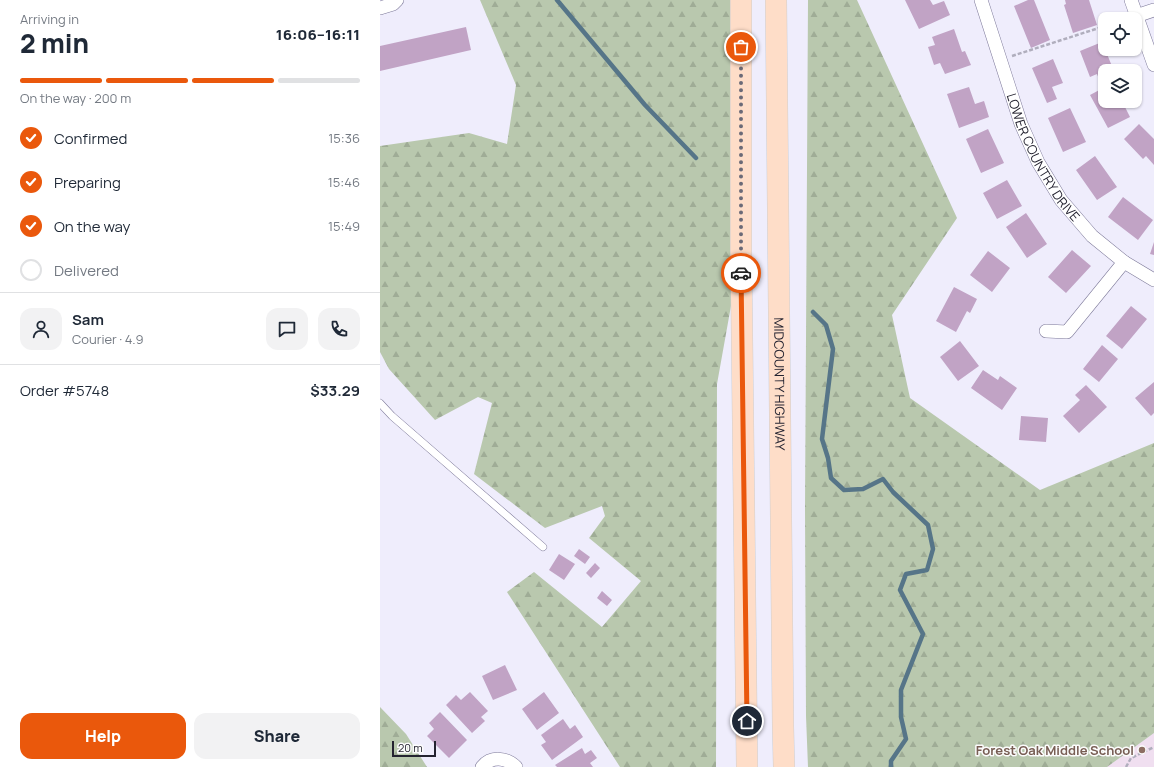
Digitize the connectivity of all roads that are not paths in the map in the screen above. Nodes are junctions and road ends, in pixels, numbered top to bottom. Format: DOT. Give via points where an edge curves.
graph roads {
  1 [pos="397,0"];
  2 [pos="741,0"];
  3 [pos="776,0"];
  4 [pos="981,0"];
  5 [pos="1131,0"];
  6 [pos="380,8"];
  7 [pos="1154,10"];
  8 [pos="1135,12"];
  9 [pos="1142,14"];
  10 [pos="1142,32"];
  11 [pos="1154,65"];
  12 [pos="1124,262"];
  13 [pos="1154,280"];
  14 [pos="1046,331"];
  15 [pos="380,403"];
  16 [pos="543,547"];
  17 [pos="482,767"];
  18 [pos="516,767"];
  19 [pos="748,767"];
  20 [pos="784,767"];
  1 -- 6 [label="street"];
  2 -- 19 [label="main road" via="741,250"];
  3 -- 20 [label="main road, MIDCOUNTY HIGHWAY"];
  4 -- 12 [label="street, LOWER COUNTRY DRIVE" via="1021,124 1038,162 1062,200 1092,236"];
  5 -- 8 [label="street"];
  7 -- 9 [label="street"];
  10 -- 11 [label="street"];
  12 -- 13 [label="street, LOWER COUNTRY DRIVE"];
  12 -- 14 [label="street" via="1067,332"];
  15 -- 16 [label="lane"];
  17 -- 18 [label="street" via="497,759"];
}
